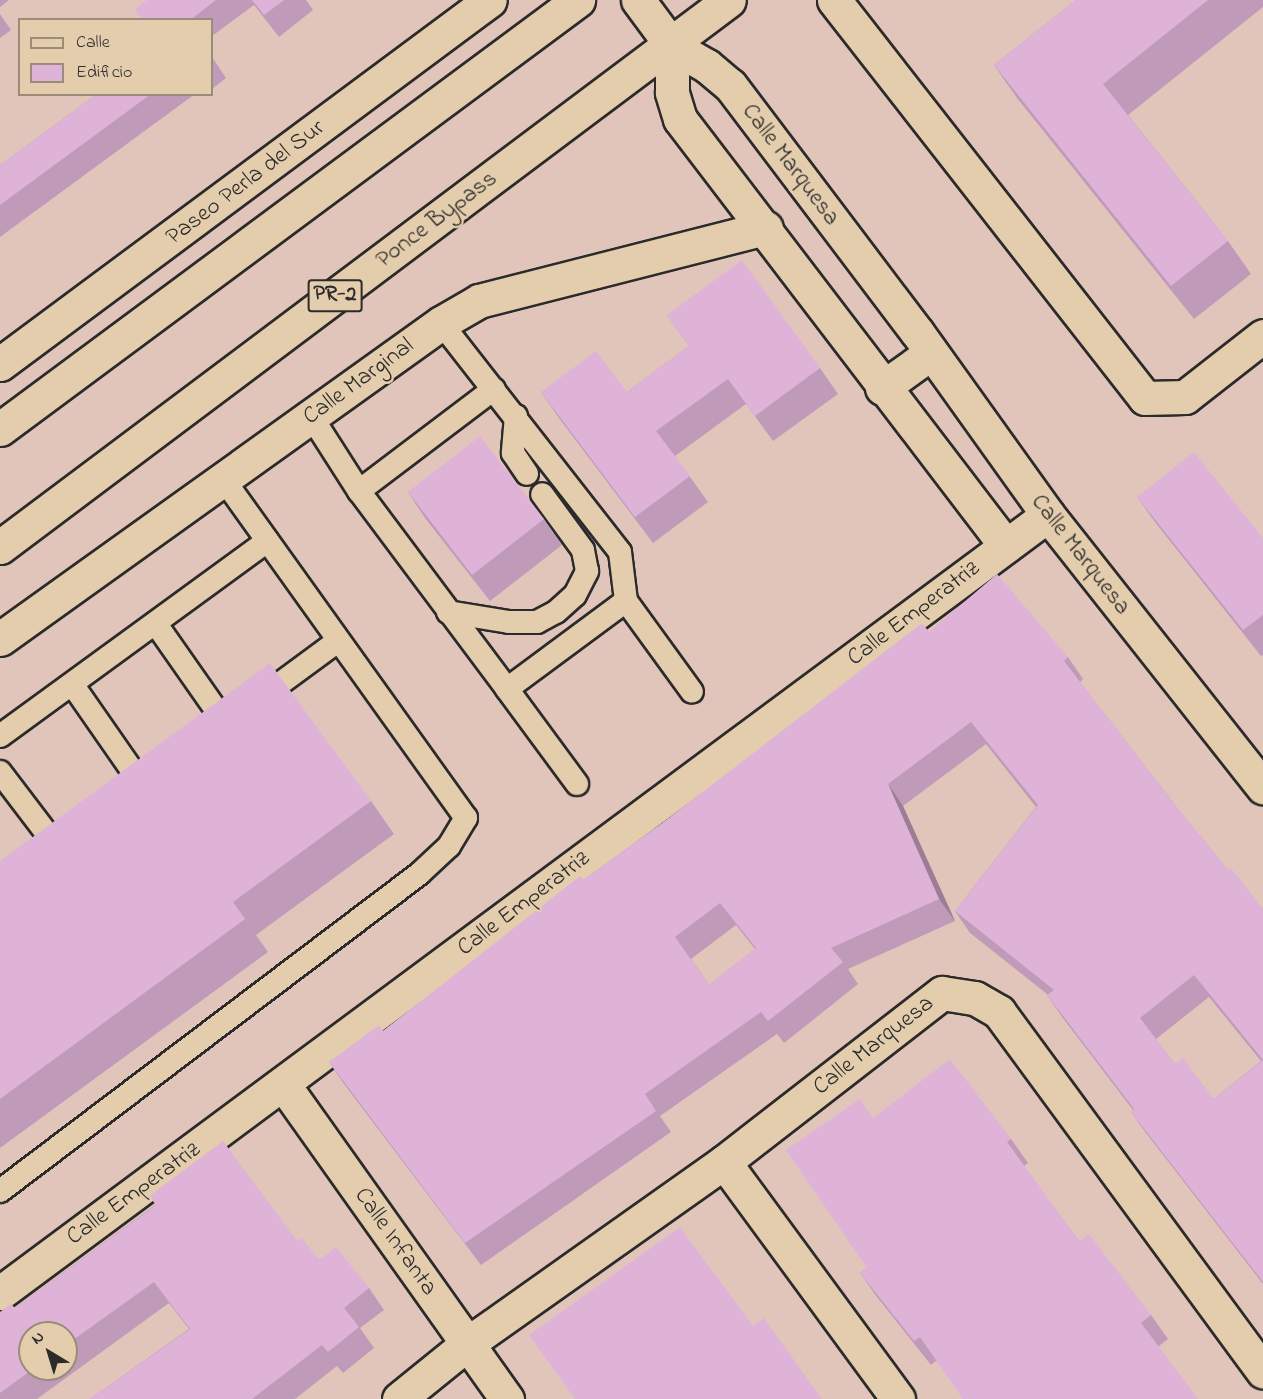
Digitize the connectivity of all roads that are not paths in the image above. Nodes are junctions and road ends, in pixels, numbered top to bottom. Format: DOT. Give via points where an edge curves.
graph roads {
  1 [pos="490,0"];
  2 [pos="578,0"];
  3 [pos="638,0"];
  4 [pos="729,0"];
  5 [pos="834,0"];
  6 [pos="672,46"];
  7 [pos="766,228"];
  8 [pos="441,323"];
  9 [pos="1263,336"];
  10 [pos="931,353"];
  11 [pos="0,364"];
  12 [pos="882,388"];
  13 [pos="494,389"];
  14 [pos="311,416"];
  15 [pos="516,417"];
  16 [pos="0,429"];
  17 [pos="527,474"];
  18 [pos="223,479"];
  19 [pos="359,491"];
  20 [pos="542,494"];
  21 [pos="1048,515"];
  22 [pos="267,541"];
  23 [pos="1006,546"];
  24 [pos="0,547"];
  25 [pos="626,602"];
  26 [pos="448,612"];
  27 [pos="156,624"];
  28 [pos="0,639"];
  29 [pos="338,641"];
  30 [pos="72,684"];
  31 [pos="507,688"];
  32 [pos="692,692"];
  33 [pos="226,724"];
  34 [pos="0,736"];
  35 [pos="207,738"];
  36 [pos="0,772"];
  37 [pos="162,772"];
  38 [pos="577,784"];
  39 [pos="143,786"];
  40 [pos="1263,787"];
  41 [pos="124,799"];
  42 [pos="77,834"];
  43 [pos="283,1084"];
  44 [pos="724,1162"];
  45 [pos="0,1191"];
  46 [pos="0,1293"];
  47 [pos="467,1344"];
  48 [pos="1263,1371"];
  49 [pos="399,1399"];
  50 [pos="507,1399"];
  51 [pos="898,1399"];
  1 -- 11 [label="main road, Paseo Perla del Sur"];
  2 -- 16 [label="main road"];
  3 -- 6 [label="main road"];
  4 -- 6 [label="main road, Ponce Bypass / PR-2"];
  5 -- 9 [label="main road" via="1145,398 1185,397"];
  6 -- 7 [label="main road" via="672,92 680,119"];
  6 -- 10 [label="main road, Calle Marquesa" via="730,85"];
  6 -- 24 [label="main road, Ponce Bypass / PR-2"];
  7 -- 8 [label="main road, Calle Marginal" via="479,301"];
  7 -- 12 [label="main road"];
  8 -- 13 [label="lane"];
  8 -- 14 [label="main road, Calle Marginal"];
  10 -- 12 [label="main road"];
  10 -- 21 [label="main road, Calle Marquesa"];
  12 -- 23 [label="main road"];
  13 -- 15 [label="lane"];
  13 -- 19 [label="lane"];
  14 -- 18 [label="main road, Calle Marginal"];
  14 -- 19 [label="lane"];
  15 -- 17 [label="lane" via="513,453"];
  15 -- 25 [label="lane" via="620,552"];
  18 -- 22 [label="lane"];
  18 -- 28 [label="main road, Calle Marginal"];
  19 -- 26 [label="lane"];
  20 -- 26 [label="lane" via="583,550 586,571 575,595 537,622 509,622"];
  21 -- 23 [label="main road, Calle Emperatriz"];
  21 -- 40 [label="main road, Calle Marquesa"];
  22 -- 27 [label="lane"];
  22 -- 29 [label="lane"];
  23 -- 43 [label="main road, Calle Emperatriz"];
  25 -- 31 [label="lane"];
  25 -- 32 [label="lane"];
  26 -- 31 [label="lane"];
  27 -- 30 [label="lane"];
  27 -- 33 [label="lane"];
  29 -- 33 [label="lane"];
  29 -- 45 [label="lane" via="466,818 449,846 419,874"];
  30 -- 34 [label="lane"];
  30 -- 39 [label="lane"];
  31 -- 38 [label="lane"];
  33 -- 35 [label="lane"];
  36 -- 42 [label="lane" via="50,854"];
  37 -- 39 [label="lane"];
  39 -- 41 [label="lane"];
  43 -- 46 [label="main road, Calle Emperatriz"];
  43 -- 47 [label="main road, Calle Infanta"];
  44 -- 47 [label="main road, Calle Marquesa"];
  44 -- 48 [label="main road, Calle Marquesa" via="942,993 975,998 999,1012"];
  44 -- 51 [label="main road"];
  47 -- 49 [label="main road, Calle Marquesa"];
  47 -- 50 [label="main road, Calle Infanta"];
}
